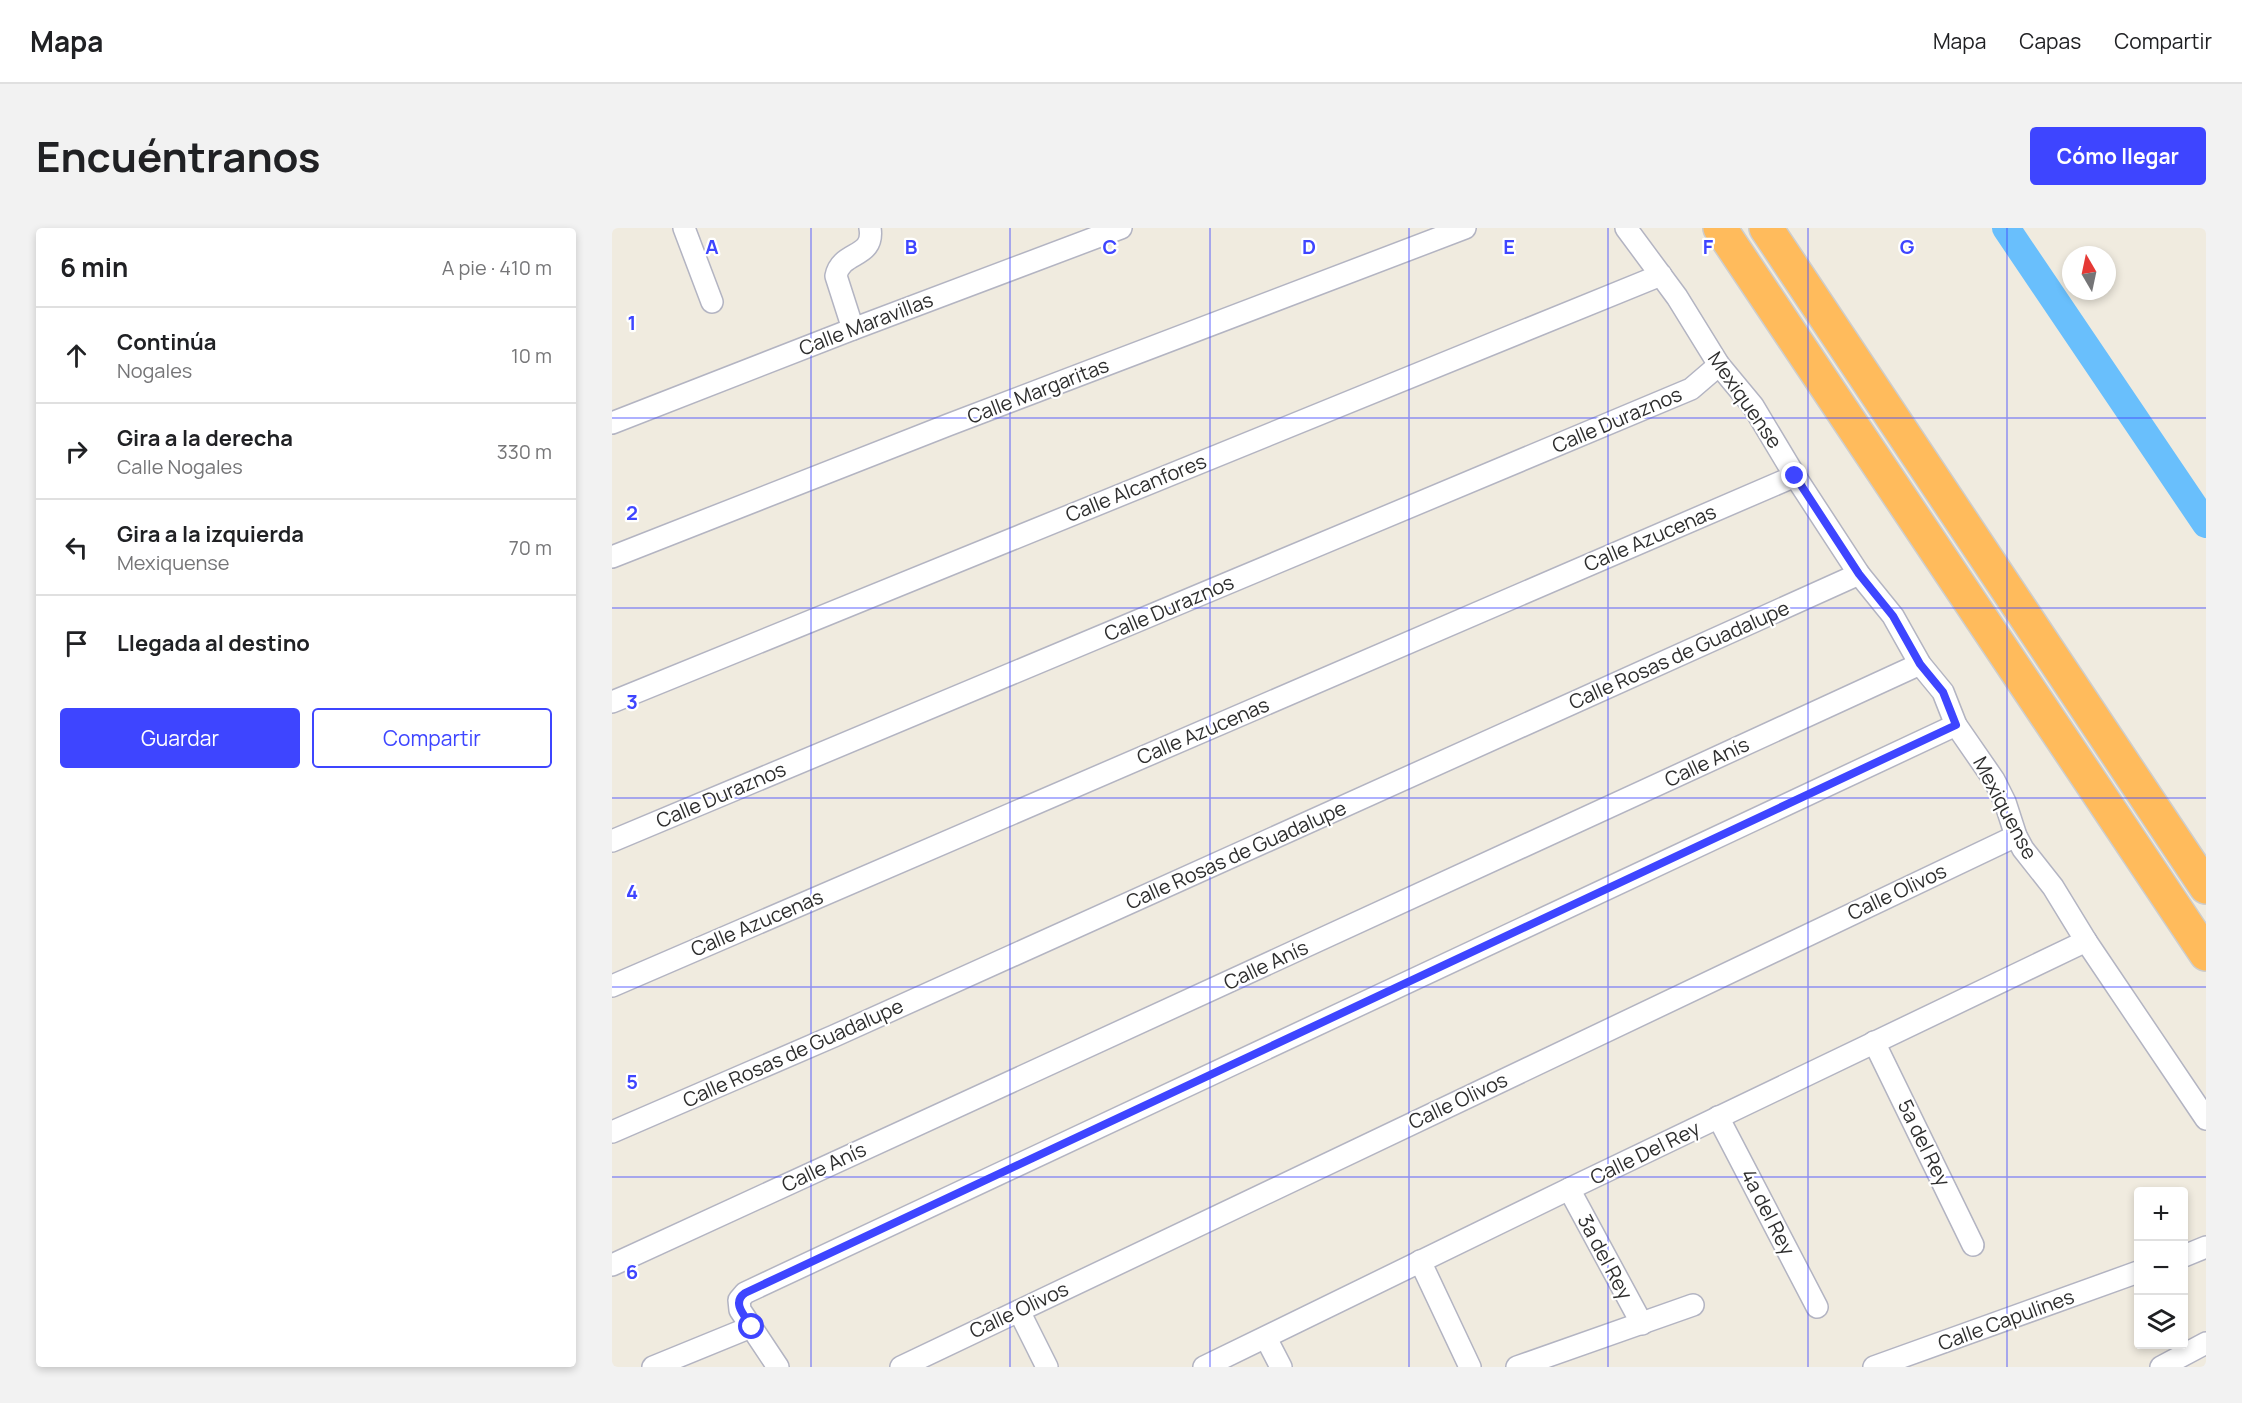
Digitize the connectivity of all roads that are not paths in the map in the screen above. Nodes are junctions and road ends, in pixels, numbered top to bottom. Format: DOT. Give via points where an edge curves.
graph roads {
  1 [pos="684,228"];
  2 [pos="870,228"];
  3 [pos="1121,228"];
  4 [pos="1465,228"];
  5 [pos="1626,228"];
  6 [pos="1720,228"];
  7 [pos="1766,228"];
  8 [pos="1660,275"];
  9 [pos="712,302"];
  10 [pos="853,329"];
  11 [pos="1719,364"];
  12 [pos="612,423"];
  13 [pos="1795,476"];
  14 [pos="612,557"];
  15 [pos="1859,574"];
  16 [pos="1920,664"];
  17 [pos="612,702"];
  18 [pos="1956,725"];
  19 [pos="2016,836"];
  20 [pos="612,841"];
  21 [pos="2206,887"];
  22 [pos="2086,941"];
  23 [pos="2206,954"];
  24 [pos="612,986"];
  25 [pos="1874,1042"];
  26 [pos="1718,1117"];
  27 [pos="2206,1119"];
  28 [pos="612,1132"];
  29 [pos="1569,1189"];
  30 [pos="1973,1245"];
  31 [pos="2206,1247"];
  32 [pos="2188,1254"];
  33 [pos="1420,1262"];
  34 [pos="612,1265"];
  35 [pos="2134,1274"];
  36 [pos="1693,1305"];
  37 [pos="1817,1307"];
  38 [pos="1019,1311"];
  39 [pos="1642,1324"];
  40 [pos="752,1327"];
  41 [pos="1969,1335"];
  42 [pos="1266,1338"];
  43 [pos="2206,1342"];
  44 [pos="653,1367"];
  45 [pos="778,1367"];
  46 [pos="901,1367"];
  47 [pos="1047,1367"];
  48 [pos="1204,1367"];
  49 [pos="1281,1367"];
  50 [pos="1470,1367"];
  51 [pos="1517,1367"];
  52 [pos="1874,1367"];
  53 [pos="1908,1367"];
  54 [pos="2161,1367"];
  1 -- 9 [label="street"];
  2 -- 10 [label="street" via="866,249 842,262 836,276"];
  3 -- 10 [label="street, Calle Maravillas"];
  4 -- 14 [label="street, Calle Margaritas"];
  5 -- 8 [label="street, Mexiquense"];
  6 -- 23 [label="highway"];
  7 -- 21 [label="highway"];
  8 -- 11 [label="street, Mexiquense"];
  8 -- 17 [label="street, Calle Alcanfores"];
  10 -- 12 [label="street, Calle Maravillas"];
  11 -- 13 [label="street, Mexiquense" via="1753,406"];
  11 -- 20 [label="street, Calle Duraznos" via="1691,389"];
  13 -- 15 [label="street, Mexiquense"];
  13 -- 24 [label="street, Calle Azucenas"];
  15 -- 16 [label="street, Mexiquense" via="1893,616"];
  15 -- 28 [label="street, Calle Rosas de Guadalupe" via="834,1036"];
  16 -- 18 [label="street, Mexiquense" via="1943,692"];
  16 -- 34 [label="street, Calle Anís"];
  18 -- 19 [label="street, Mexiquense" via="1994,780"];
  18 -- 40 [label="street" via="745,1293 739,1300 740,1310"];
  19 -- 22 [label="street, Mexiquense"];
  19 -- 38 [label="street, Calle Olivos"];
  22 -- 25 [label="street, Calle Del Rey"];
  22 -- 27 [label="street, Mexiquense"];
  25 -- 26 [label="street, Calle Del Rey"];
  25 -- 30 [label="street, 5a del Rey"];
  26 -- 29 [label="street, Calle Del Rey"];
  26 -- 37 [label="street, 4a del Rey"];
  29 -- 33 [label="street, Calle Del Rey"];
  29 -- 39 [label="street, 3a del Rey"];
  31 -- 32 [label="street"];
  33 -- 42 [label="street, Calle Del Rey"];
  33 -- 50 [label="street"];
  35 -- 41 [label="street, Calle Capulines"];
  36 -- 39 [label="street"];
  38 -- 46 [label="street, Calle Olivos"];
  38 -- 47 [label="street"];
  39 -- 51 [label="street"];
  40 -- 44 [label="street"];
  40 -- 45 [label="street"];
  41 -- 52 [label="street, Calle Capulines"];
  41 -- 53 [label="street"];
  42 -- 48 [label="street, Calle Del Rey"];
  42 -- 49 [label="street"];
  43 -- 54 [label="street"];
}
